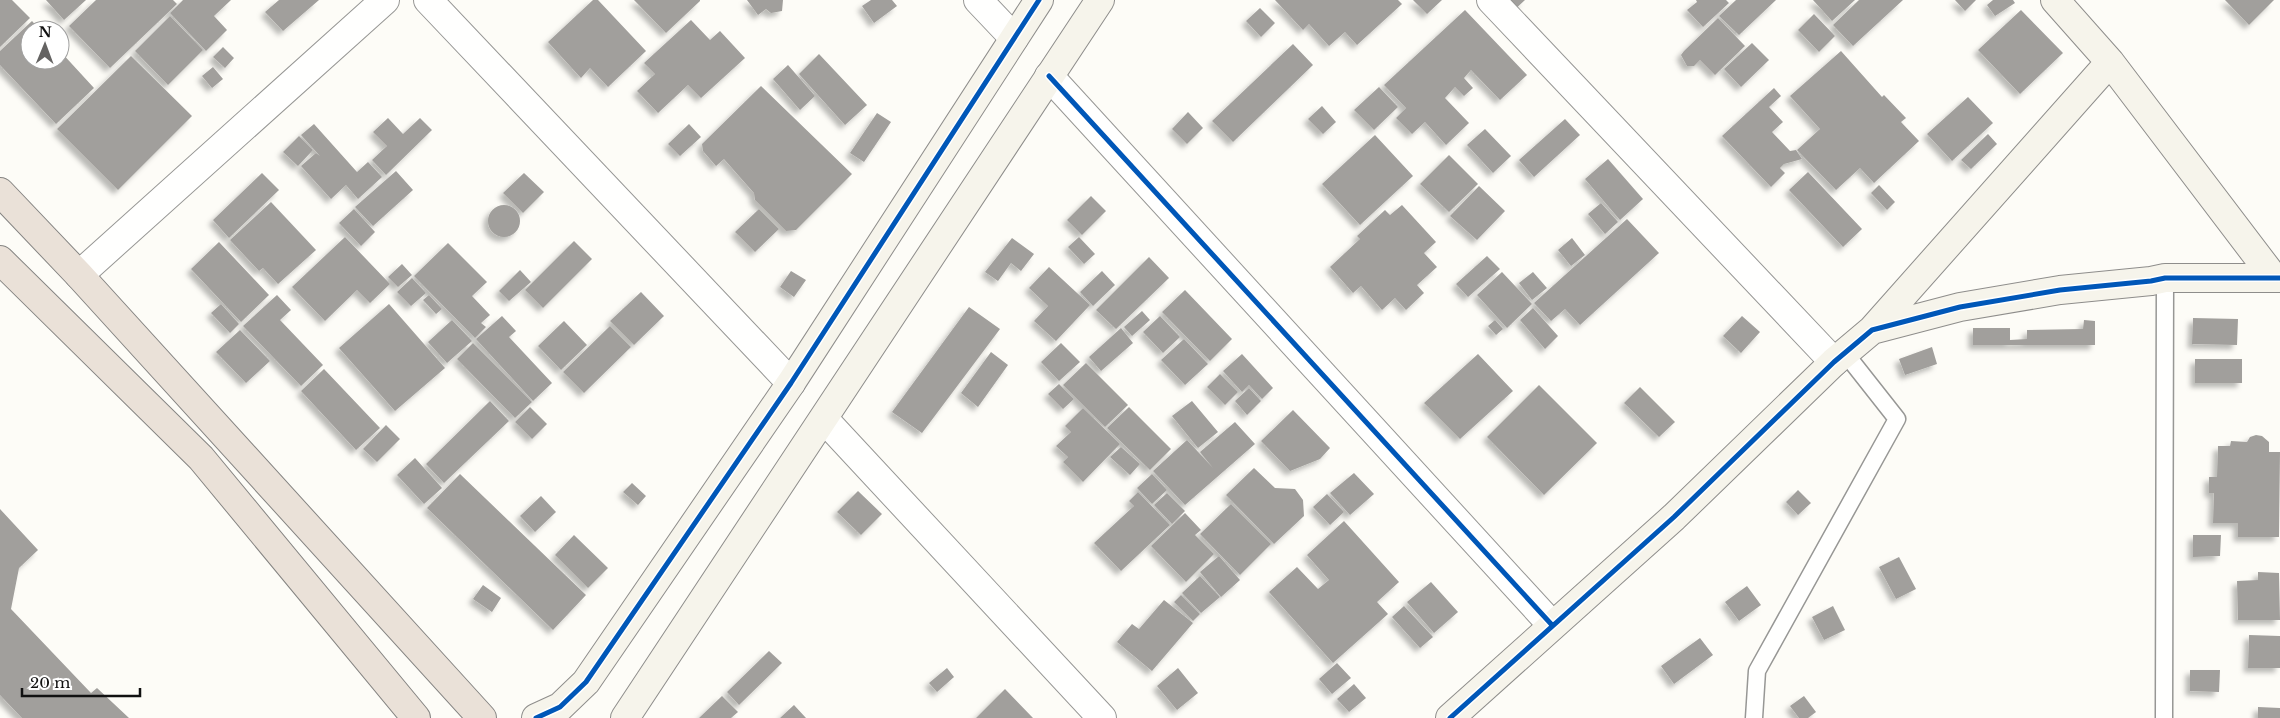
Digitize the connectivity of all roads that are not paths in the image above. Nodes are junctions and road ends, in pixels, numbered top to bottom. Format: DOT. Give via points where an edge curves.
graph roads {
  1 [pos="385,0"];
  2 [pos="428,0"];
  3 [pos="978,0"];
  4 [pos="1039,0"];
  5 [pos="1100,0"];
  6 [pos="1491,0"];
  7 [pos="2055,0"];
  8 [pos="1014,38"];
  9 [pos="2110,62"];
  10 [pos="1049,76"];
  11 [pos="0,192"];
  12 [pos="0,260"];
  13 [pos="79,275"];
  14 [pos="2165,278"];
  15 [pos="2277,278"];
  16 [pos="1872,330"];
  17 [pos="1840,358"];
  18 [pos="791,383"];
  19 [pos="824,420"];
  20 [pos="1552,625"];
  21 [pos="416,718"];
  22 [pos="482,718"];
  23 [pos="536,718"];
  24 [pos="625,718"];
  25 [pos="1102,718"];
  26 [pos="1450,718"];
  27 [pos="1754,718"];
  28 [pos="2164,718"];
  1 -- 13 [label="street"];
  2 -- 18 [label="street"];
  3 -- 8 [label="street"];
  4 -- 8 [label="street"];
  5 -- 10 [label="street"];
  6 -- 17 [label="street"];
  7 -- 9 [label="street"];
  8 -- 18 [label="street"];
  9 -- 15 [label="street"];
  9 -- 16 [label="street"];
  10 -- 19 [label="street"];
  10 -- 20 [label="street"];
  11 -- 13 [label="highway"];
  12 -- 21 [label="highway" via="201,458"];
  13 -- 22 [label="highway"];
  14 -- 15 [label="street"];
  14 -- 16 [label="street" via="1960,306"];
  14 -- 28 [label="lane"];
  16 -- 17 [label="street"];
  17 -- 20 [label="street" via="1674,516"];
  17 -- 27 [label="lane" via="1897,419 1757,671"];
  18 -- 23 [label="street" via="586,682 560,707"];
  19 -- 24 [label="street"];
  19 -- 25 [label="street"];
  20 -- 26 [label="street"];
}
